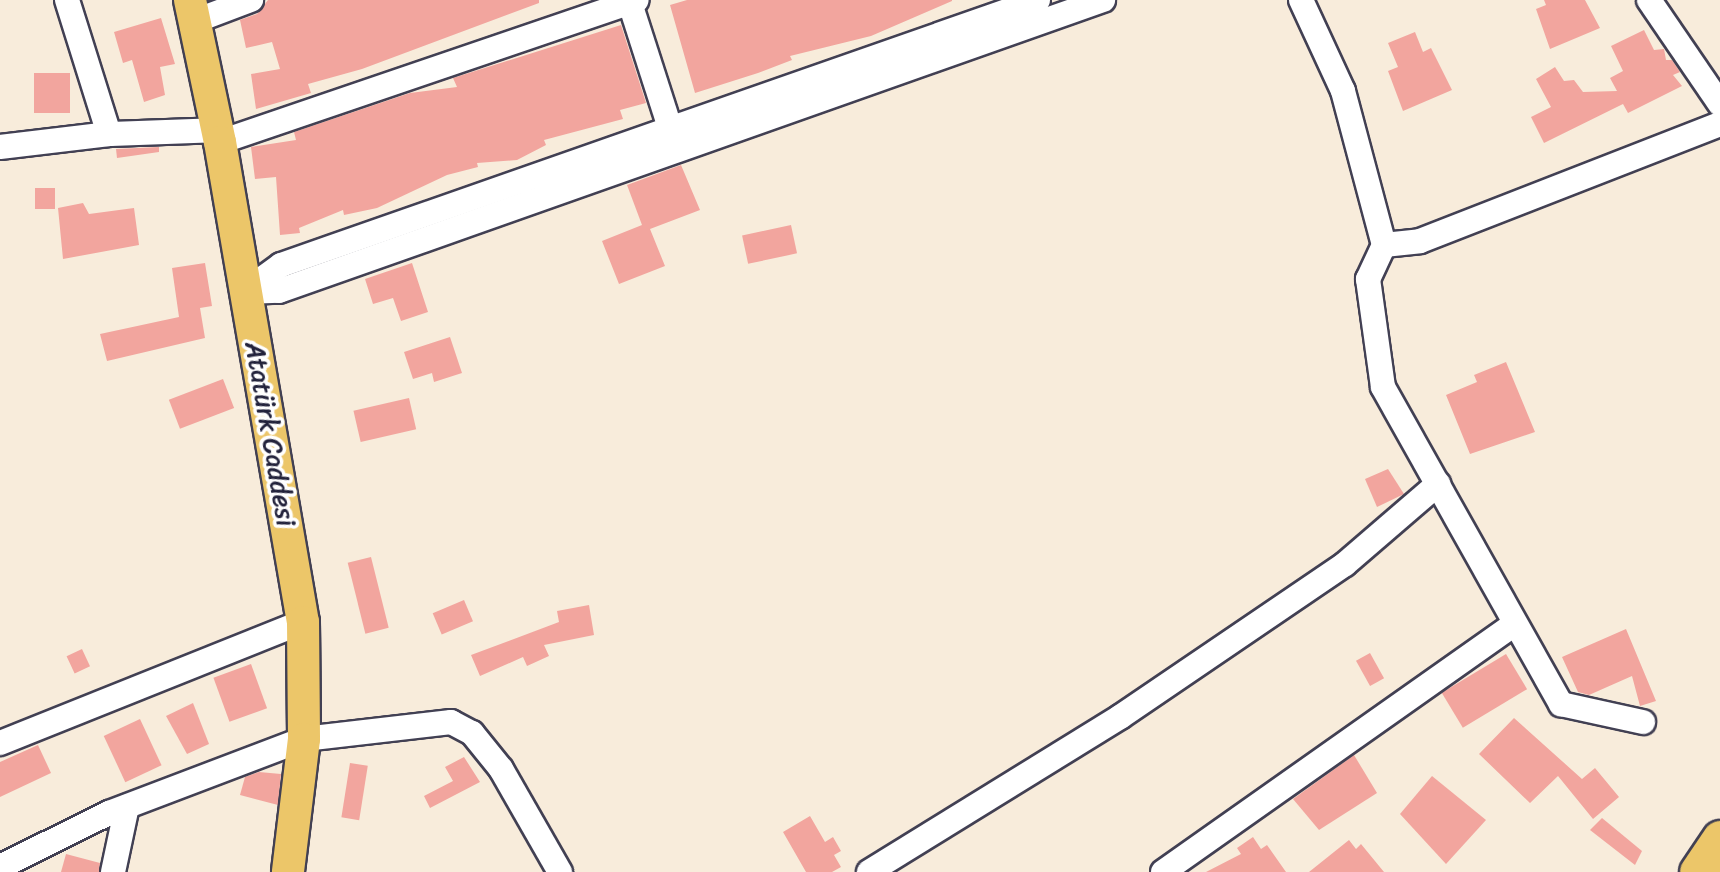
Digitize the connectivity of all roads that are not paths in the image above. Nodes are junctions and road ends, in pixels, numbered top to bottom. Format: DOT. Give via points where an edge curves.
graph roads {
  1 [pos="67,0"];
  2 [pos="251,0"];
  3 [pos="1103,0"];
  4 [pos="1301,0"];
  5 [pos="1649,0"];
  6 [pos="631,1"];
  7 [pos="1028,2"];
  8 [pos="192,10"];
  9 [pos="1720,104"];
  10 [pos="1720,124"];
  11 [pos="670,128"];
  12 [pos="108,134"];
  13 [pos="218,136"];
  14 [pos="0,147"];
  15 [pos="1384,245"];
  16 [pos="244,292"];
  17 [pos="1438,484"];
  18 [pos="303,622"];
  19 [pos="1513,625"];
  20 [pos="1643,722"];
  21 [pos="304,739"];
  22 [pos="0,743"];
  23 [pos="127,806"];
  24 [pos="1720,839"];
  25 [pos="0,867"];
  26 [pos="554,870"];
  27 [pos="113,872"];
  28 [pos="288,872"];
  29 [pos="869,872"];
  30 [pos="1163,872"];
  31 [pos="1698,872"];
  1 -- 12 [label="street"];
  2 -- 8 [label="street"];
  3 -- 16 [label="street" via="279,291"];
  4 -- 15 [label="street" via="1343,91"];
  5 -- 9 [label="street"];
  6 -- 11 [label="street"];
  6 -- 13 [label="street"];
  7 -- 11 [label="street"];
  8 -- 13 [label="main road, Atatürk Caddesi"];
  10 -- 15 [label="street" via="1420,241"];
  11 -- 16 [label="street" via="281,265"];
  12 -- 13 [label="street"];
  12 -- 14 [label="street"];
  13 -- 16 [label="main road, Atatürk Caddesi"];
  15 -- 17 [label="street" via="1368,279 1383,387"];
  16 -- 18 [label="main road, Atatürk Caddesi"];
  17 -- 19 [label="street"];
  17 -- 29 [label="street" via="1345,564 1120,717"];
  18 -- 21 [label="main road, Atatürk Caddesi"];
  18 -- 22 [label="street"];
  19 -- 20 [label="street" via="1561,704"];
  19 -- 30 [label="street"];
  21 -- 23 [label="street"];
  21 -- 26 [label="street" via="451,722 472,733 501,769"];
  21 -- 28 [label="main road, Atatürk Caddesi"];
  23 -- 25 [label="street"];
  23 -- 27 [label="street"];
  24 -- 31 [label="highway"];
}
